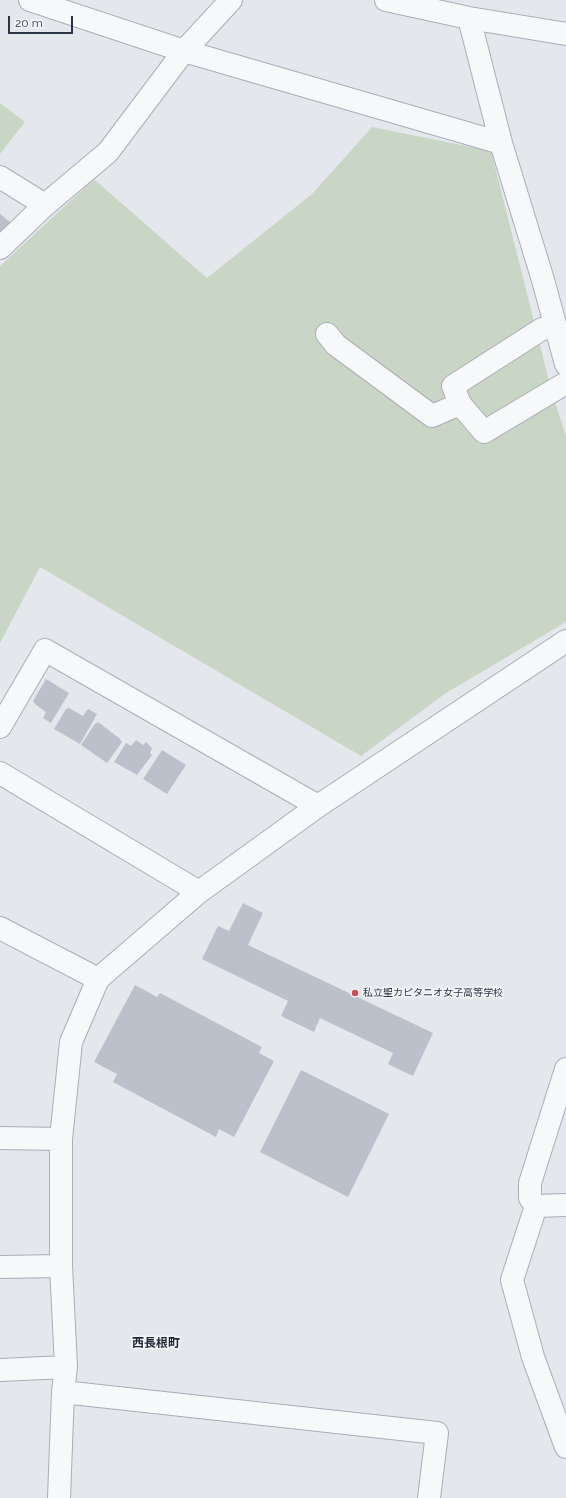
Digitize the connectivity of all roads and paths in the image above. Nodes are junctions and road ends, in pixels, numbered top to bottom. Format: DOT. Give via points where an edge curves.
graph roads {
  1 [pos="30,0"];
  2 [pos="231,0"];
  3 [pos="386,0"];
  4 [pos="469,18"];
  5 [pos="566,34"];
  6 [pos="184,51"];
  7 [pos="501,143"];
  8 [pos="0,177"];
  9 [pos="45,205"];
  10 [pos="0,248"];
  11 [pos="555,326"];
  12 [pos="327,334"];
  13 [pos="566,364"];
  14 [pos="566,383"];
  15 [pos="460,404"];
  16 [pos="566,641"];
  17 [pos="0,727"];
  18 [pos="0,773"];
  19 [pos="318,806"];
  20 [pos="199,892"];
  21 [pos="0,928"];
  22 [pos="98,978"];
  23 [pos="566,1069"];
  24 [pos="0,1138"];
  25 [pos="61,1140"];
  26 [pos="566,1205"];
  27 [pos="536,1206"];
  28 [pos="61,1266"];
  29 [pos="0,1267"];
  30 [pos="66,1367"];
  31 [pos="0,1370"];
  32 [pos="63,1392"];
  33 [pos="566,1447"];
  34 [pos="60,1498"];
  35 [pos="429,1498"];
  1 -- 6 [label="street"];
  2 -- 6 [label="street"];
  3 -- 4 [label="street"];
  4 -- 5 [label="street"];
  4 -- 7 [label="street"];
  6 -- 7 [label="street"];
  6 -- 9 [label="street" via="108,152"];
  7 -- 11 [label="street"];
  8 -- 9 [label="street"];
  9 -- 10 [label="street"];
  11 -- 13 [label="street"];
  11 -- 15 [label="street" via="542,329 453,386"];
  12 -- 15 [label="street" via="336,345 432,416"];
  14 -- 15 [label="street" via="484,432"];
  16 -- 19 [label="street"];
  17 -- 19 [label="street" via="45,650"];
  18 -- 20 [label="street"];
  19 -- 20 [label="street"];
  20 -- 22 [label="street"];
  21 -- 22 [label="street"];
  22 -- 25 [label="street" via="71,1042"];
  23 -- 27 [label="street" via="530,1183 530,1198"];
  24 -- 25 [label="street"];
  25 -- 28 [label="street"];
  26 -- 27 [label="street"];
  27 -- 33 [label="street" via="512,1280 533,1357"];
  28 -- 29 [label="street"];
  28 -- 30 [label="street"];
  30 -- 31 [label="street"];
  30 -- 32 [label="street"];
  32 -- 34 [label="street"];
  32 -- 35 [label="street" via="437,1433"];
}
